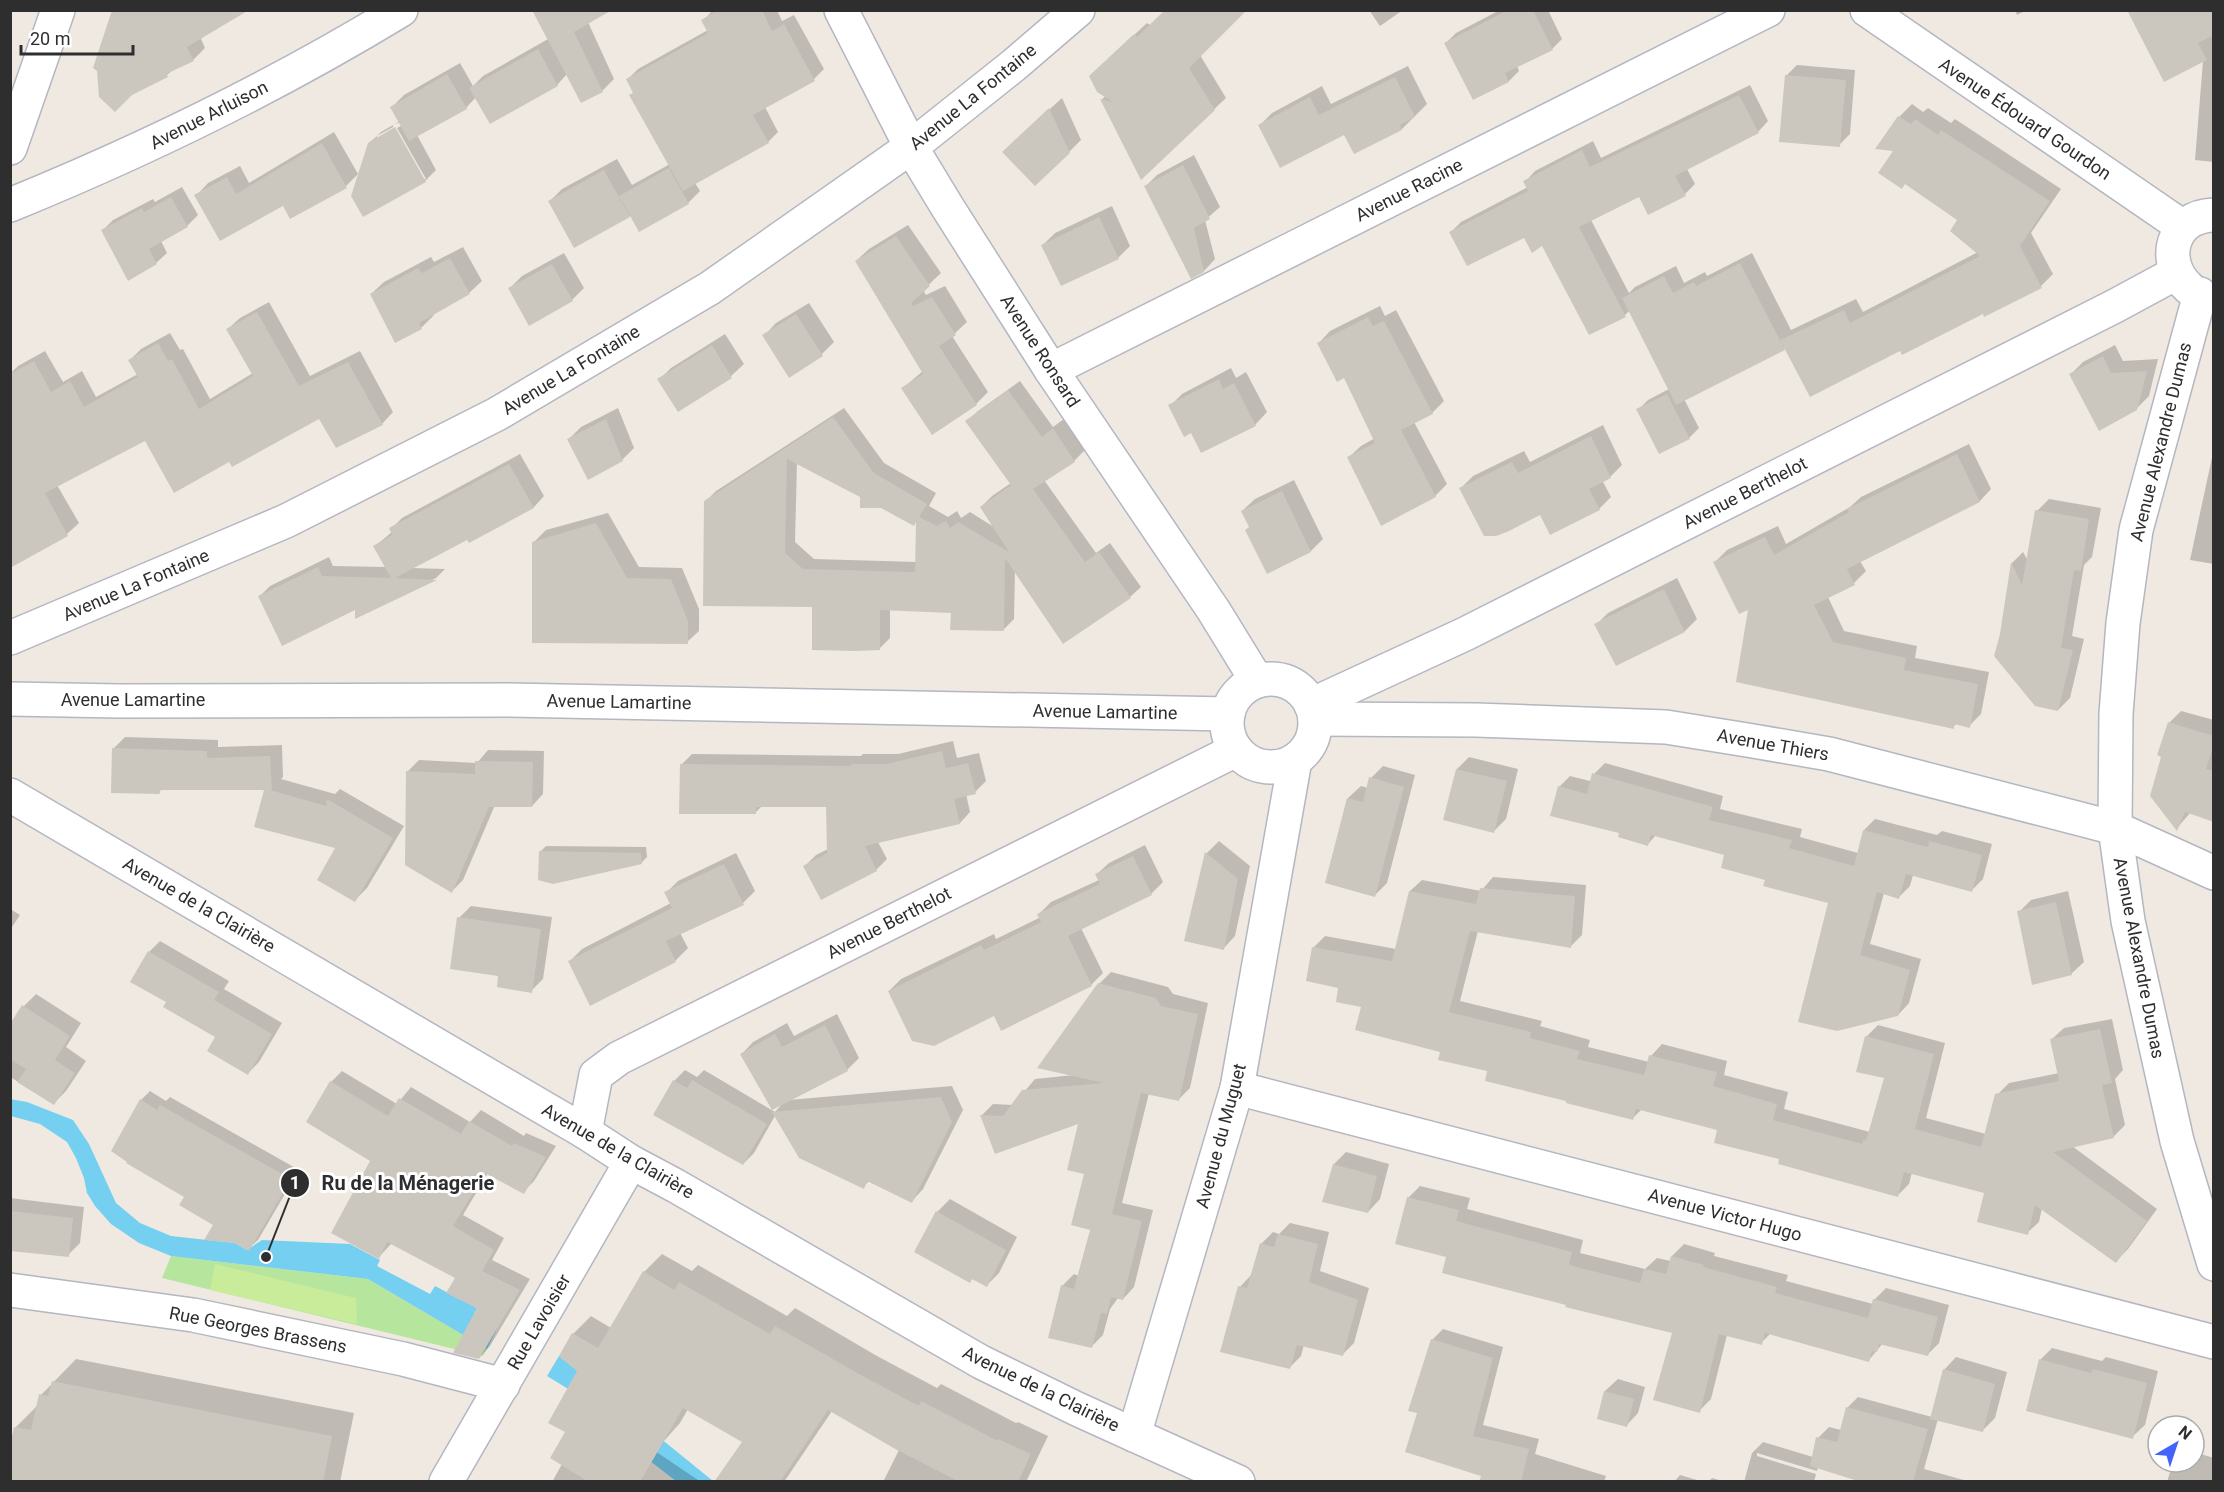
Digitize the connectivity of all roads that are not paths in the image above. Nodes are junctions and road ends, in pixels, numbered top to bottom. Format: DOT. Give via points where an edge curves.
graph roads {
  1 [pos="58,10"];
  2 [pos="401,10"];
  3 [pos="841,10"];
  4 [pos="1078,10"];
  5 [pos="1768,10"];
  6 [pos="1867,10"];
  7 [pos="911,147"];
  8 [pos="10,148"];
  9 [pos="10,205"];
  10 [pos="2214,215"];
  11 [pos="2183,227"];
  12 [pos="2196,287"];
  13 [pos="1051,370"];
  14 [pos="10,638"];
  15 [pos="1257,681"];
  16 [pos="10,699"];
  17 [pos="1313,712"];
  18 [pos="1228,714"];
  19 [pos="1236,750"];
  20 [pos="1295,760"];
  21 [pos="10,795"];
  22 [pos="2115,828"];
  23 [pos="2214,873"];
  24 [pos="1238,1088"];
  25 [pos="585,1132"];
  26 [pos="631,1162"];
  27 [pos="2214,1264"];
  28 [pos="10,1290"];
  29 [pos="2214,1342"];
  30 [pos="503,1385"];
  31 [pos="1134,1435"];
  32 [pos="447,1482"];
  33 [pos="1238,1482"];
  1 -- 8 [label="street"];
  2 -- 9 [label="street, Avenue Arluison" via="205,119"];
  3 -- 7 [label="street, Avenue Ronsard"];
  4 -- 7 [label="street, Avenue La Fontaine"];
  5 -- 13 [label="street, Avenue Racine"];
  6 -- 11 [label="street, Avenue Édouard Gourdon"];
  7 -- 13 [label="street, Avenue Ronsard"];
  7 -- 14 [label="street, Avenue La Fontaine" via="710,288 497,414 286,522"];
  10 -- 11 [label="street" via="2194,219"];
  11 -- 12 [label="street" via="2172,248 2172,261"];
  12 -- 17 [label="street, Avenue Berthelot" via="2115,306"];
  12 -- 22 [label="street, Avenue Alexandre Dumas" via="2136,530 2116,714"];
  13 -- 15 [label="street, Avenue Ronsard"];
  15 -- 17 [label="street" via="1282,681 1294,686 1304,694"];
  15 -- 18 [label="street" via="1237,696"];
  16 -- 18 [label="street, Avenue Lamartine" via="509,700"];
  17 -- 20 [label="street" via="1311,742"];
  17 -- 22 [label="street, Avenue Thiers" via="1666,727 1829,754"];
  18 -- 19 [label="street" via="1228,729"];
  19 -- 20 [label="street" via="1246,759 1270,767"];
  19 -- 25 [label="street, Avenue Berthelot" via="619,1058 596,1075"];
  20 -- 24 [label="street, Avenue du Muguet"];
  21 -- 25 [label="street, Avenue de la Clairière"];
  22 -- 23 [label="street, Avenue Thiers"];
  22 -- 27 [label="street, Avenue Alexandre Dumas" via="2128,921 2172,1118"];
  24 -- 29 [label="street, Avenue Victor Hugo"];
  24 -- 31 [label="street, Avenue du Muguet"];
  25 -- 26 [label="street, Avenue de la Clairière"];
  26 -- 30 [label="street, Rue Lavoisier"];
  26 -- 31 [label="street, Avenue de la Clairière" via="981,1362"];
  28 -- 30 [label="street, Rue Georges Brassens" via="193,1315 403,1359"];
  30 -- 32 [label="street, Rue Lavoisier"];
  31 -- 33 [label="street, Avenue de la Clairière"];
}
